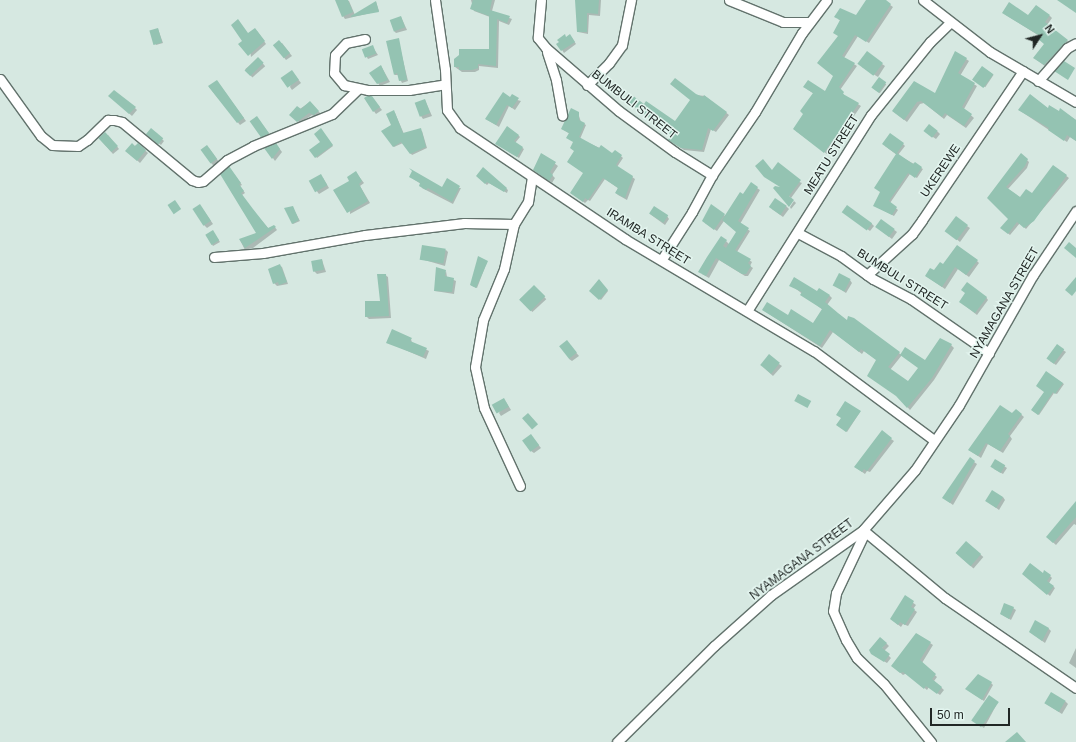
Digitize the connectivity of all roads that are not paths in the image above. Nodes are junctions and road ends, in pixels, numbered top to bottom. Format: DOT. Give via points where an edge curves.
graph roads {
  1 [pos="435,0"];
  2 [pos="541,0"];
  3 [pos="631,0"];
  4 [pos="729,0"];
  5 [pos="827,0"];
  6 [pos="923,0"];
  7 [pos="810,22"];
  8 [pos="950,23"];
  9 [pos="365,38"];
  10 [pos="1076,43"];
  11 [pos="546,48"];
  12 [pos="1022,71"];
  13 [pos="0,79"];
  14 [pos="1038,81"];
  15 [pos="445,84"];
  16 [pos="587,84"];
  17 [pos="358,89"];
  18 [pos="1076,102"];
  19 [pos="562,115"];
  20 [pos="712,175"];
  21 [pos="532,178"];
  22 [pos="1076,211"];
  23 [pos="514,224"];
  24 [pos="798,233"];
  25 [pos="214,257"];
  26 [pos="662,259"];
  27 [pos="867,275"];
  28 [pos="747,310"];
  29 [pos="989,353"];
  30 [pos="934,440"];
  31 [pos="520,486"];
  32 [pos="864,532"];
  33 [pos="1076,688"];
  34 [pos="617,742"];
  35 [pos="931,742"];
  1 -- 15 [label="street, IRAMBA STREET"];
  2 -- 11 [label="street, BUMBULI STREET" via="538,38"];
  3 -- 16 [label="street" via="622,45 605,67"];
  4 -- 7 [label="street" via="783,22"];
  5 -- 7 [label="street"];
  6 -- 8 [label="street"];
  7 -- 20 [label="street"];
  8 -- 12 [label="street"];
  8 -- 24 [label="street, MEATU STREET" via="930,42 871,115"];
  9 -- 17 [label="street" via="346,43 335,55 334,73 337,79 344,85"];
  10 -- 14 [label="street" via="1067,48"];
  11 -- 16 [label="street, BUMBULI STREET"];
  11 -- 19 [label="street, BUMBULI STREET" via="556,80"];
  12 -- 14 [label="street"];
  12 -- 27 [label="street, UKEREWE" via="915,229"];
  13 -- 17 [label="street" via="41,136 52,145 78,146 108,120 122,122 192,180 198,182 203,181 227,160 253,146 332,114"];
  14 -- 18 [label="street"];
  15 -- 17 [label="street" via="409,90"];
  15 -- 21 [label="street, IRAMBA STREET" via="447,110 460,128"];
  16 -- 20 [label="street, BUMBULI STREET" via="675,152"];
  20 -- 26 [label="street"];
  21 -- 23 [label="street" via="528,202"];
  21 -- 26 [label="street, IRAMBA STREET" via="625,239"];
  22 -- 29 [label="street, NYAMAGANA STREET" via="1033,275"];
  23 -- 25 [label="street" via="464,223 365,235 263,253"];
  23 -- 31 [label="street" via="504,269 483,320 475,366 484,408"];
  24 -- 27 [label="street, BUMBULI STREET" via="841,256"];
  24 -- 28 [label="street, MEATU STREET"];
  26 -- 28 [label="street, IRAMBA STREET" via="717,295"];
  27 -- 29 [label="street, BUMBULI STREET" via="922,307"];
  28 -- 30 [label="street, IRAMBA STREET" via="814,351"];
  29 -- 30 [label="street, NYAMAGANA STREET" via="959,405"];
  30 -- 32 [label="street, NYAMAGANA STREET" via="915,470"];
  32 -- 33 [label="street" via="945,598"];
  32 -- 34 [label="street, NYAMAGANA STREET" via="771,596 714,646"];
  32 -- 35 [label="street" via="836,593 833,611 857,658 884,684"];
}
